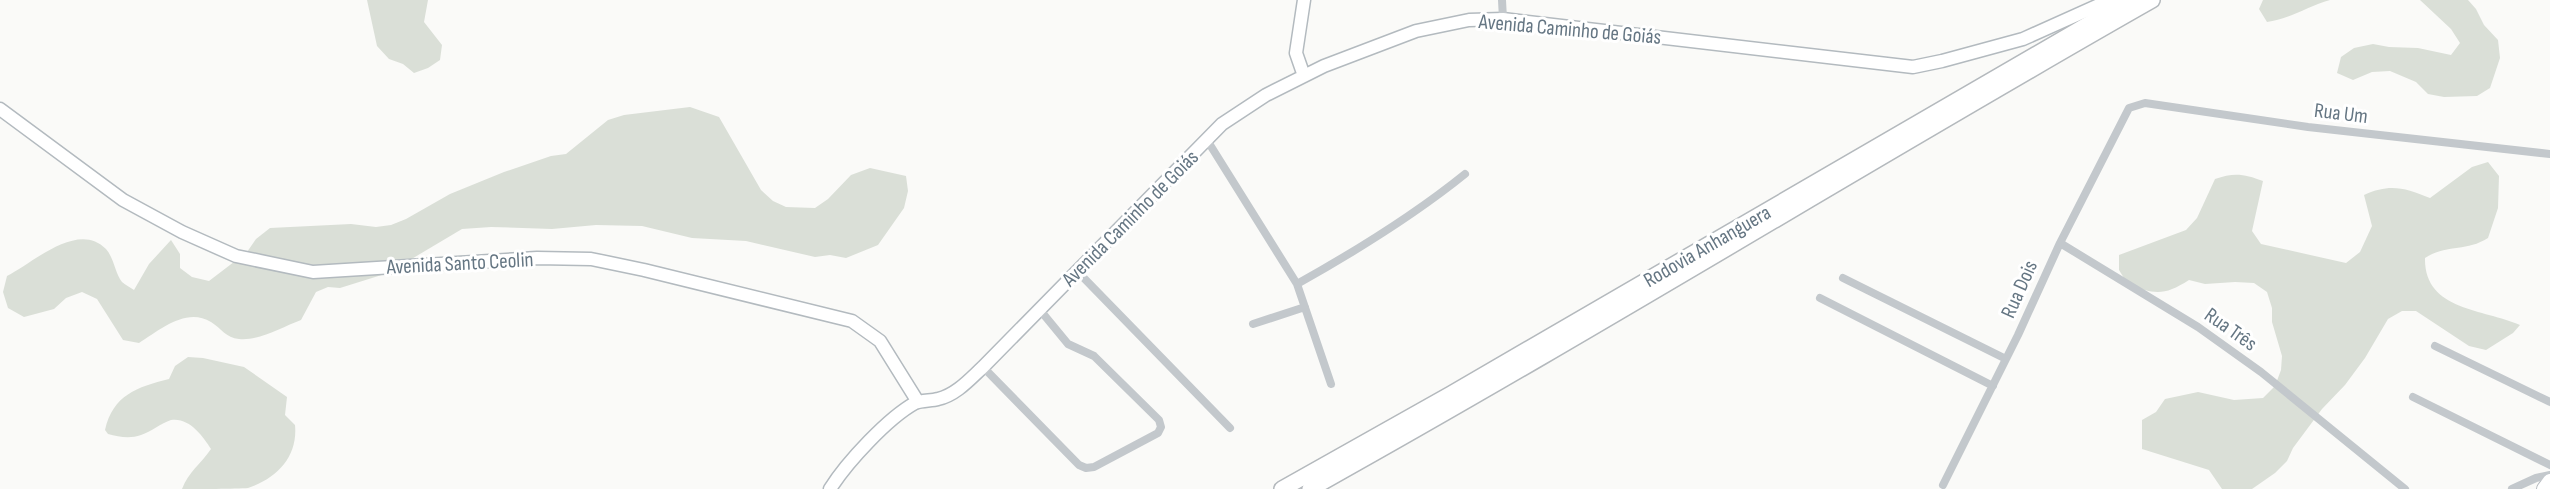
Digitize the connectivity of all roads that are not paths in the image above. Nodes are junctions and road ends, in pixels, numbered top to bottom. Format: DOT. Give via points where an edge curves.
graph roads {
  1 [pos="1304,0"];
  2 [pos="1502,0"];
  3 [pos="2110,0"];
  4 [pos="2130,0"];
  5 [pos="2152,0"];
  6 [pos="1503,19"];
  7 [pos="1304,76"];
  8 [pos="2129,108"];
  9 [pos="0,109"];
  10 [pos="1207,140"];
  11 [pos="2550,154"];
  12 [pos="1465,174"];
  13 [pos="2060,243"];
  14 [pos="1077,271"];
  15 [pos="1843,278"];
  16 [pos="1297,284"];
  17 [pos="1820,298"];
  18 [pos="1305,307"];
  19 [pos="1040,310"];
  20 [pos="1252,324"];
  21 [pos="2435,346"];
  22 [pos="2006,359"];
  23 [pos="983,367"];
  24 [pos="1331,384"];
  25 [pos="1993,386"];
  26 [pos="2413,397"];
  27 [pos="918,402"];
  28 [pos="2550,402"];
  29 [pos="1230,429"];
  30 [pos="2550,465"];
  31 [pos="2550,475"];
  32 [pos="2550,481"];
  33 [pos="1943,485"];
  34 [pos="830,489"];
  35 [pos="1282,489"];
  36 [pos="1310,489"];
  37 [pos="2405,489"];
  38 [pos="2512,489"];
  39 [pos="2544,489"];
  1 -- 7 [label="main road" via="1296,53"];
  2 -- 6 [label="street"];
  3 -- 6 [label="main road, Avenida Caminho de Goiás" via="2024,39 1912,67"];
  4 -- 35 [label="highway, Rodovia Anhanguera"];
  5 -- 36 [label="highway, Rodovia Anhanguera" via="1458,407"];
  6 -- 7 [label="main road, Avenida Caminho de Goiás" via="1469,20 1416,31"];
  7 -- 10 [label="main road, Avenida Caminho de Goiás" via="1238,112"];
  8 -- 11 [label="street, Rua Um" via="2145,103"];
  8 -- 13 [label="street, Rua Dois"];
  9 -- 27 [label="main road, Avenida Santo Ceolin" via="123,200 236,256 313,272 537,258 591,259 644,270 852,321 880,341"];
  10 -- 14 [label="main road, Avenida Caminho de Goiás"];
  10 -- 16 [label="street"];
  12 -- 16 [label="street" via="1427,205"];
  13 -- 22 [label="street, Rua Dois"];
  13 -- 37 [label="street, Rua Três" via="2198,327 2306,407"];
  14 -- 19 [label="main road, Avenida Caminho de Goiás"];
  14 -- 29 [label="street"];
  15 -- 22 [label="street"];
  16 -- 18 [label="street"];
  17 -- 25 [label="street"];
  18 -- 20 [label="street"];
  18 -- 24 [label="street"];
  19 -- 23 [label="main road, Avenida Caminho de Goiás"];
  19 -- 23 [label="street" via="1068,344 1095,356 1159,420 1158,433 1095,467 1086,468"];
  21 -- 28 [label="street"];
  22 -- 25 [label="street, Rua Dois"];
  23 -- 27 [label="main road, Avenida Caminho de Goiás" via="940,399"];
  25 -- 33 [label="street, Rua Dois"];
  26 -- 30 [label="street"];
  27 -- 34 [label="main road, Avenida Caminho de Goiás" via="897,416"];
  31 -- 38 [label="street"];
  32 -- 39 [label="main road"];
}
